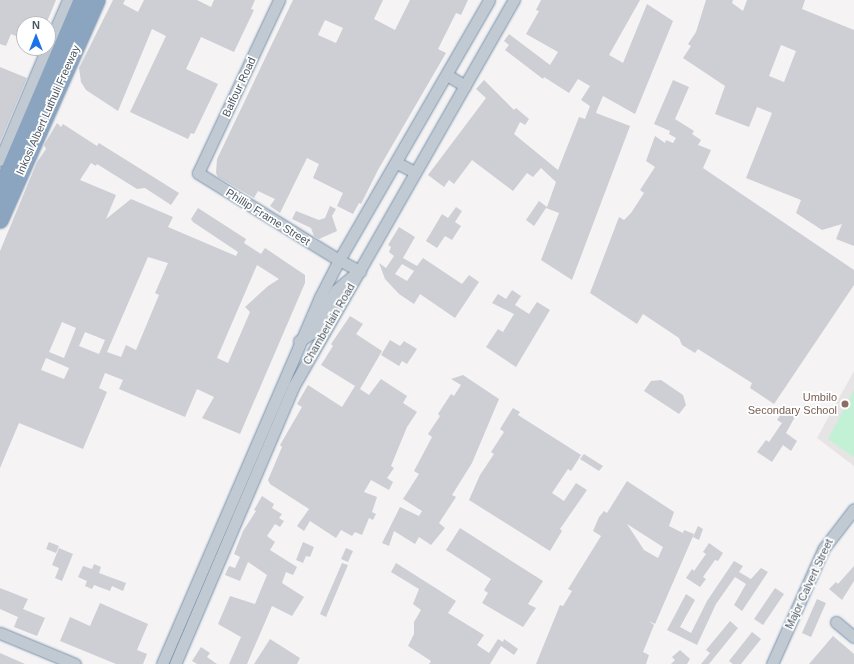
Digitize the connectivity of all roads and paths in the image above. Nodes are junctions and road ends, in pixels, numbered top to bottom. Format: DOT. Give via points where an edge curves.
graph roads {
  1 [pos="68,0"];
  2 [pos="82,0"];
  3 [pos="97,0"];
  4 [pos="279,0"];
  5 [pos="489,0"];
  6 [pos="514,0"];
  7 [pos="56,28"];
  8 [pos="44,56"];
  9 [pos="447,75"];
  10 [pos="465,86"];
  11 [pos="0,160"];
  12 [pos="397,163"];
  13 [pos="415,172"];
  14 [pos="198,173"];
  15 [pos="0,192"];
  16 [pos="0,220"];
  17 [pos="338,260"];
  18 [pos="360,271"];
  19 [pos="300,341"];
  20 [pos="292,359"];
  21 [pos="305,364"];
  22 [pos="854,509"];
  23 [pos="836,622"];
  24 [pos="0,633"];
  25 [pos="854,637"];
  26 [pos="179,661"];
  27 [pos="75,664"];
  28 [pos="162,664"];
  29 [pos="772,664"];
  1 -- 7 [label="street"];
  2 -- 15 [label="highway, Inkosi Albert Luthuli Freeway"];
  3 -- 16 [label="highway, Inkosi Albert Luthuli Freeway"];
  4 -- 14 [label="street, Balfour Road"];
  5 -- 9 [label="street, Chamberlain Road"];
  6 -- 10 [label="street, Chamberlain Road"];
  8 -- 11 [label="street"];
  9 -- 10 [label="street"];
  9 -- 12 [label="street, Chamberlain Road"];
  10 -- 13 [label="street, Chamberlain Road"];
  12 -- 13 [label="street"];
  12 -- 17 [label="street, Chamberlain Road"];
  13 -- 18 [label="street, Chamberlain Road"];
  14 -- 17 [label="street, Phillip Frame Street"];
  17 -- 18 [label="street, Phillip Frame Street"];
  17 -- 19 [label="street, Chamberlain Road"];
  18 -- 19 [label="street" via="336,290 312,333"];
  18 -- 21 [label="street, Chamberlain Road"];
  19 -- 20 [label="street, Chamberlain Road"];
  20 -- 21 [label="street"];
  20 -- 28 [label="street, Chamberlain Road"];
  21 -- 26 [label="street, Chamberlain Road" via="281,412"];
  22 -- 29 [label="street, Major Calvert Street" via="824,548"];
  23 -- 25 [label="street"];
  24 -- 27 [label="street"];
}
